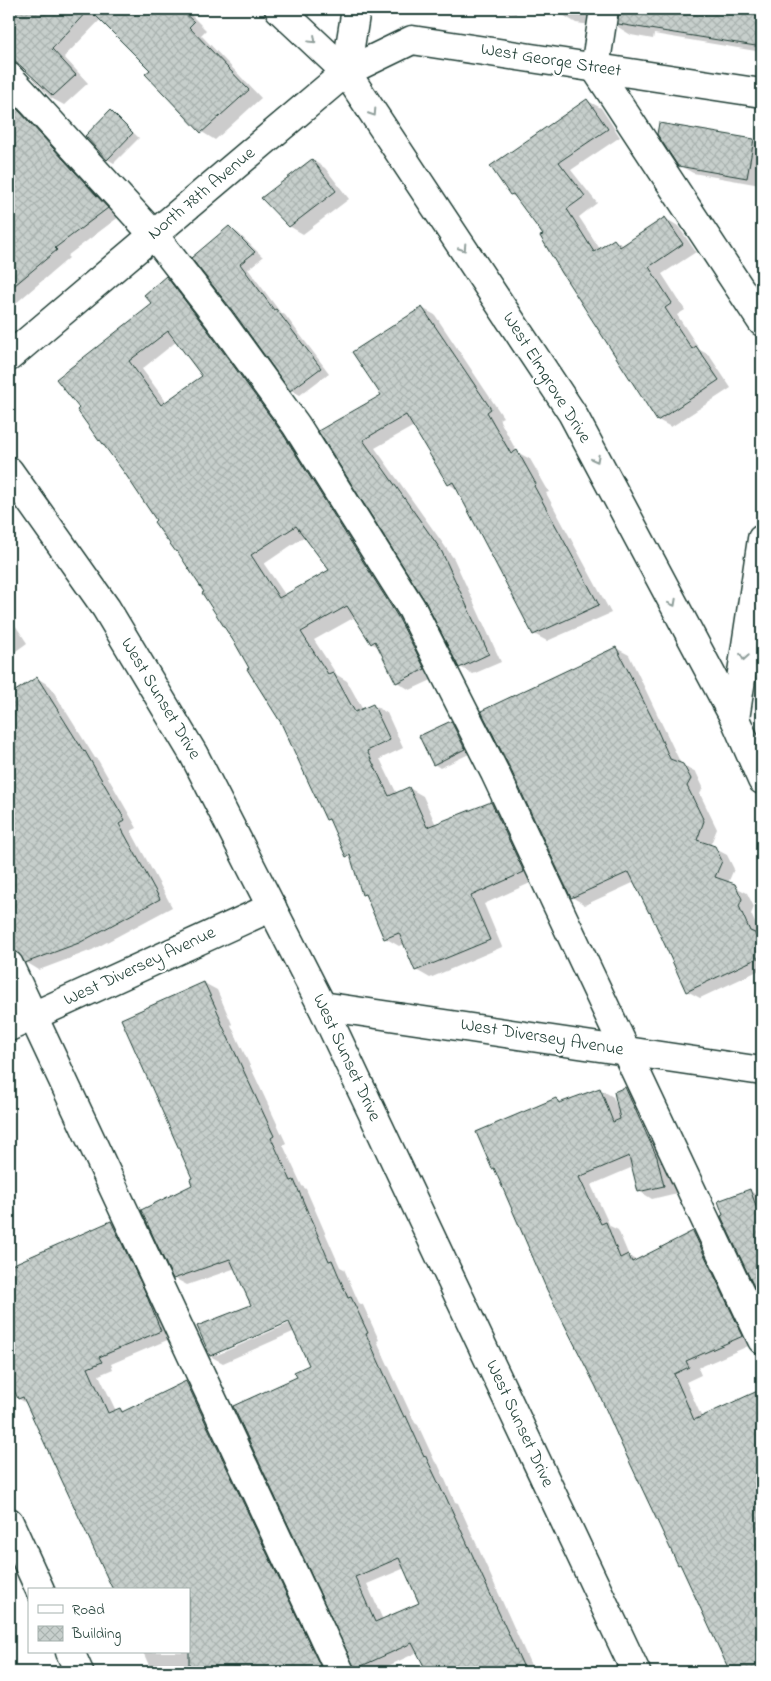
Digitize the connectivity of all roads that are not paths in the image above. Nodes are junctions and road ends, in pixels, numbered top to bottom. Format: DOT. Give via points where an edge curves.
graph roads {
  1 [pos="279,9"];
  2 [pos="356,9"];
  3 [pos="604,9"];
  4 [pos="595,68"];
  5 [pos="346,72"];
  6 [pos="9,78"];
  7 [pos="762,92"];
  8 [pos="153,234"];
  9 [pos="762,322"];
  10 [pos="9,357"];
  11 [pos="9,471"];
  12 [pos="762,539"];
  13 [pos="735,719"];
  14 [pos="762,780"];
  15 [pos="272,907"];
  16 [pos="9,965"];
  17 [pos="322,1006"];
  18 [pos="33,1016"];
  19 [pos="9,1027"];
  20 [pos="625,1051"];
  21 [pos="762,1071"];
  22 [pos="762,1340"];
  23 [pos="9,1522"];
  24 [pos="39,1588"];
  25 [pos="71,1654"];
  26 [pos="79,1672"];
  27 [pos="340,1672"];
  28 [pos="636,1672"];
  1 -- 5 [label="street, West Elmgrove Drive, one-way"];
  2 -- 5 [label="street"];
  3 -- 4 [label="street"];
  4 -- 5 [label="street, West George Street" via="412,40"];
  4 -- 7 [label="street, West George Street"];
  4 -- 9 [label="street"];
  5 -- 8 [label="street, North 78th Avenue"];
  5 -- 13 [label="street, West Elmgrove Drive, one-way" via="572,413"];
  6 -- 8 [label="street"];
  8 -- 10 [label="street, North 78th Avenue"];
  8 -- 20 [label="street" via="296,425 412,609 495,774"];
  11 -- 15 [label="street, West Sunset Drive" via="106,608 194,755"];
  12 -- 13 [label="street, one-way"];
  13 -- 14 [label="street, West Elmgrove Drive"];
  15 -- 17 [label="street, West Sunset Drive"];
  15 -- 18 [label="street, West Diversey Avenue"];
  16 -- 18 [label="street"];
  17 -- 20 [label="street, West Diversey Avenue"];
  17 -- 28 [label="street, West Sunset Drive"];
  18 -- 19 [label="street, West Diversey Avenue"];
  18 -- 27 [label="street"];
  20 -- 21 [label="street, West Diversey Avenue"];
  20 -- 22 [label="street"];
  23 -- 24 [label="street"];
  25 -- 26 [label="street"];
}
